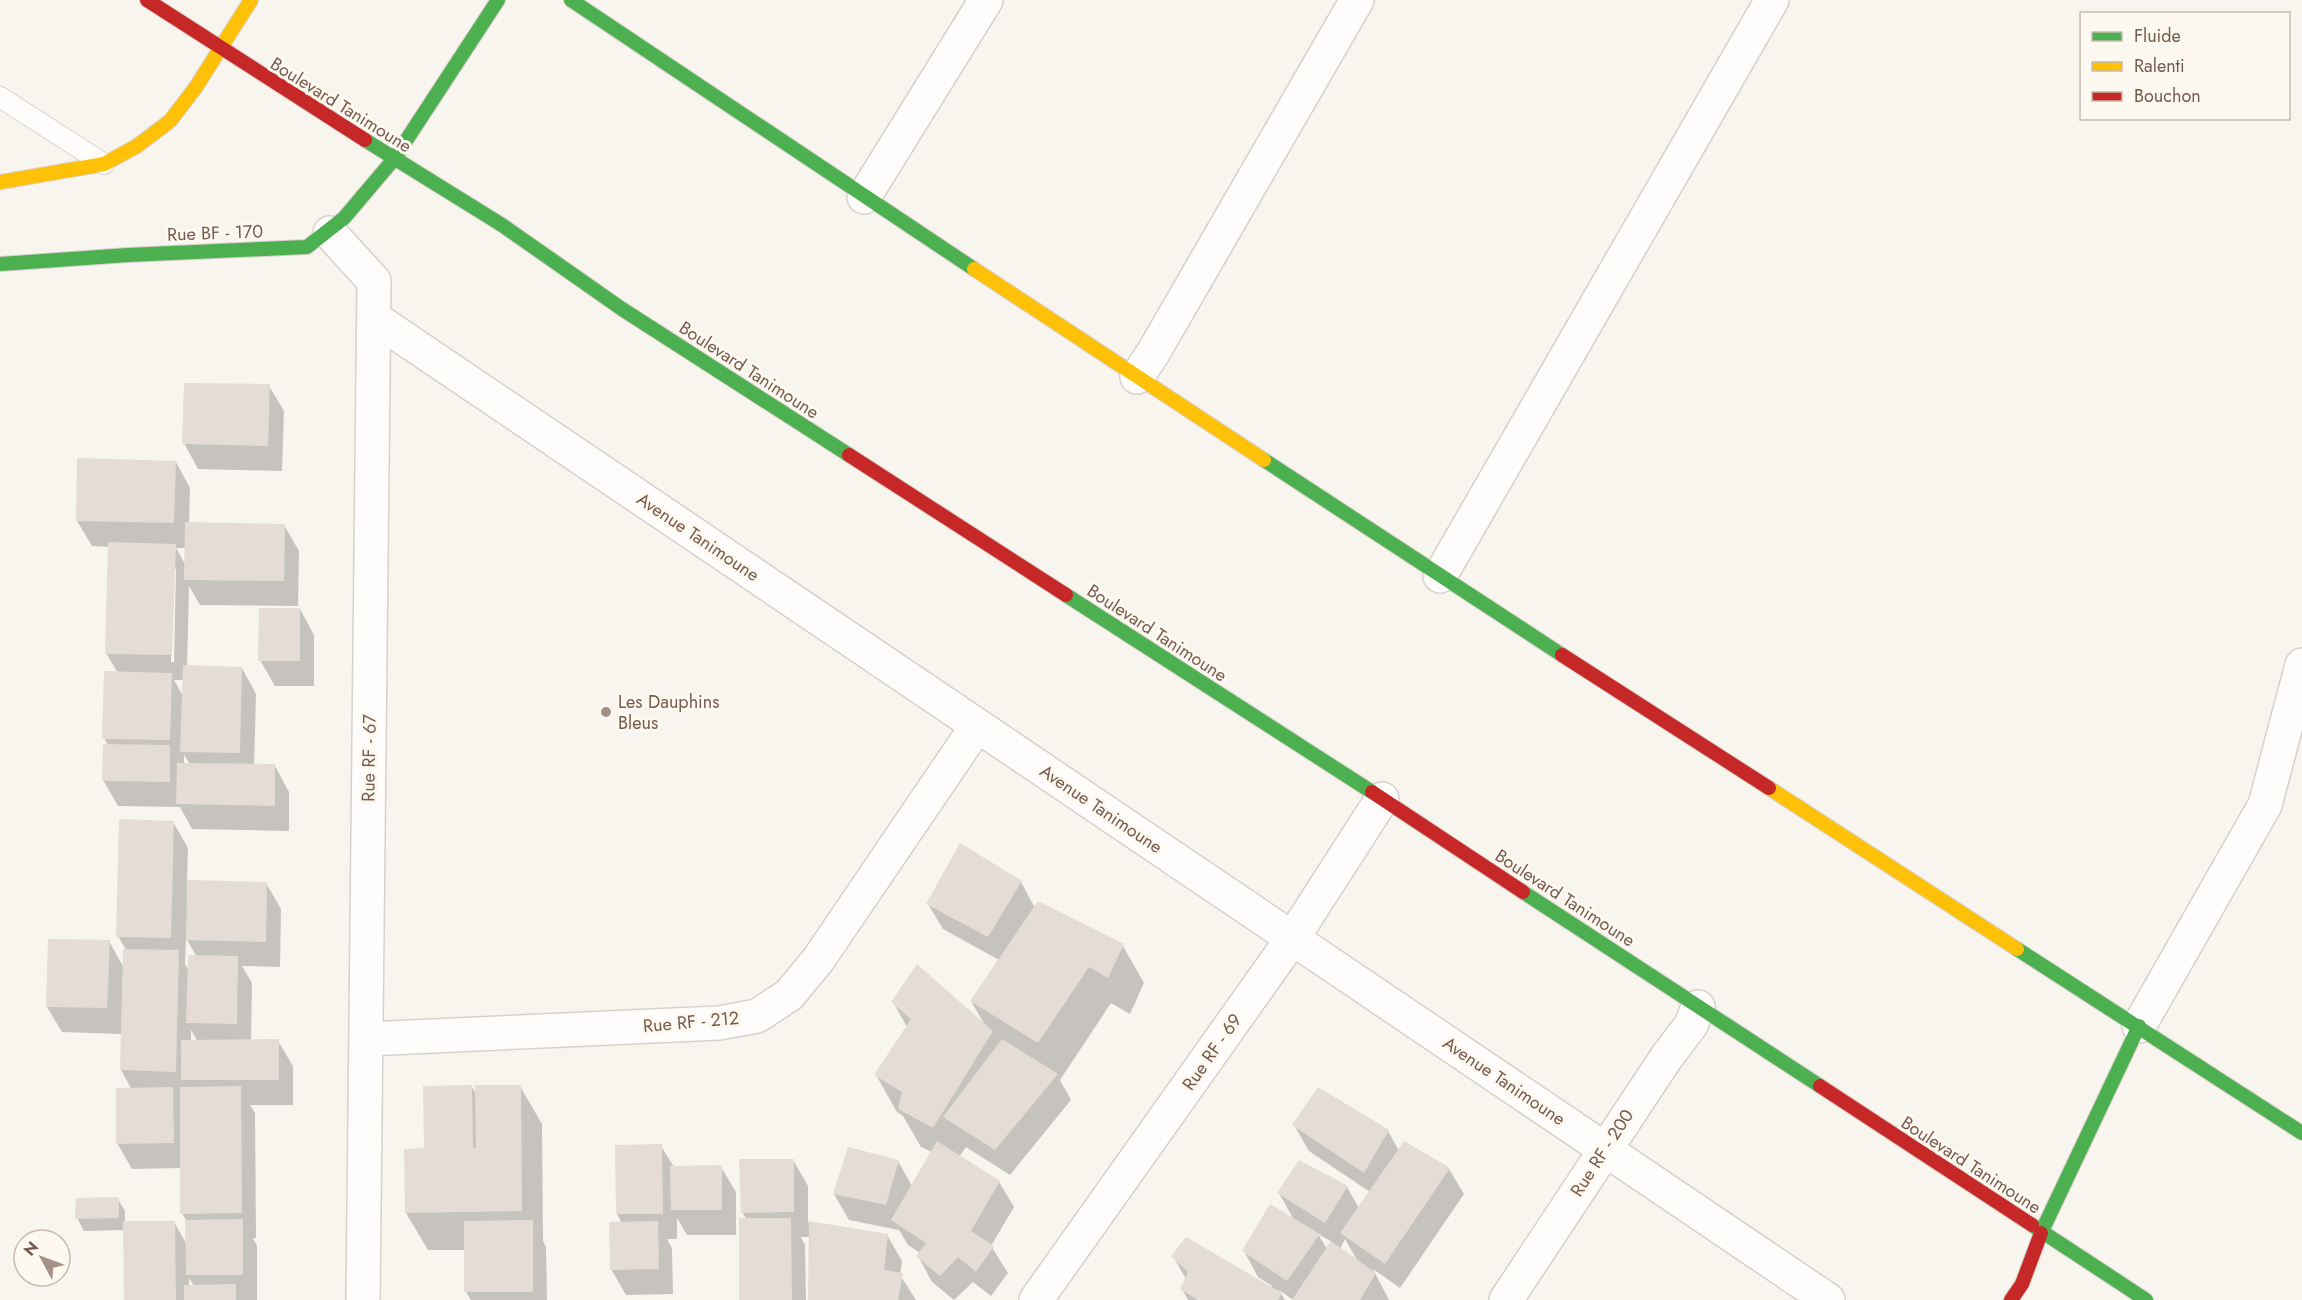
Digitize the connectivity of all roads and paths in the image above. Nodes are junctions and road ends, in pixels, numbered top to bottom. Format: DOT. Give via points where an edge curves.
graph roads {
  1 [pos="147,0"];
  2 [pos="251,0"];
  3 [pos="498,0"];
  4 [pos="570,0"];
  5 [pos="986,0"];
  6 [pos="1357,0"];
  7 [pos="1772,0"];
  8 [pos="219,49"];
  9 [pos="0,98"];
  10 [pos="394,159"];
  11 [pos="104,164"];
  12 [pos="0,182"];
  13 [pos="864,197"];
  14 [pos="330,234"];
  15 [pos="0,264"];
  16 [pos="374,318"];
  17 [pos="1137,377"];
  18 [pos="1440,576"];
  19 [pos="2302,665"];
  20 [pos="977,726"];
  21 [pos="1382,799"];
  22 [pos="1292,939"];
  23 [pos="1698,1007"];
  24 [pos="2139,1026"];
  25 [pos="366,1039"];
  26 [pos="2302,1133"];
  27 [pos="1605,1149"];
  28 [pos="2042,1233"];
  29 [pos="363,1300"];
  30 [pos="1036,1300"];
  31 [pos="1506,1300"];
  32 [pos="1828,1300"];
  33 [pos="2011,1300"];
  34 [pos="2146,1300"];
  1 -- 8 [label="main road, Boulevard Tanimoune"];
  2 -- 8 [label="main road"];
  3 -- 10 [label="main road, Rue BF - 170"];
  4 -- 13 [label="main road"];
  5 -- 13 [label="street"];
  6 -- 17 [label="street"];
  7 -- 18 [label="street"];
  8 -- 10 [label="main road, Boulevard Tanimoune"];
  8 -- 11 [label="main road" via="170,121"];
  9 -- 11 [label="lane"];
  10 -- 14 [label="main road, Rue BF - 170"];
  10 -- 21 [label="main road, Boulevard Tanimoune" via="502,225 622,309"];
  11 -- 12 [label="main road"];
  13 -- 17 [label="main road"];
  14 -- 15 [label="main road, Rue BF - 170" via="307,247"];
  14 -- 16 [label="street, Rue RF - 67" via="374,281"];
  16 -- 20 [label="street, Avenue Tanimoune"];
  16 -- 25 [label="street, Rue RF - 67"];
  17 -- 18 [label="main road"];
  18 -- 24 [label="main road"];
  19 -- 24 [label="street" via="2265,805"];
  20 -- 22 [label="street, Avenue Tanimoune"];
  20 -- 25 [label="street, Rue RF - 212" via="818,960 789,995 757,1016 719,1023"];
  21 -- 22 [label="street, Rue RF - 69"];
  21 -- 23 [label="main road, Boulevard Tanimoune"];
  22 -- 27 [label="street, Avenue Tanimoune"];
  22 -- 30 [label="street, Rue RF - 69"];
  23 -- 27 [label="street, Rue RF - 200" via="1691,1024"];
  23 -- 28 [label="main road, Boulevard Tanimoune"];
  24 -- 26 [label="main road"];
  24 -- 28 [label="main road"];
  25 -- 29 [label="street, Rue RF - 67"];
  27 -- 31 [label="street, Rue RF - 200"];
  27 -- 32 [label="street, Avenue Tanimoune"];
  28 -- 33 [label="main road" via="2022,1284"];
  28 -- 34 [label="main road, Boulevard Tanimoune"];
}
